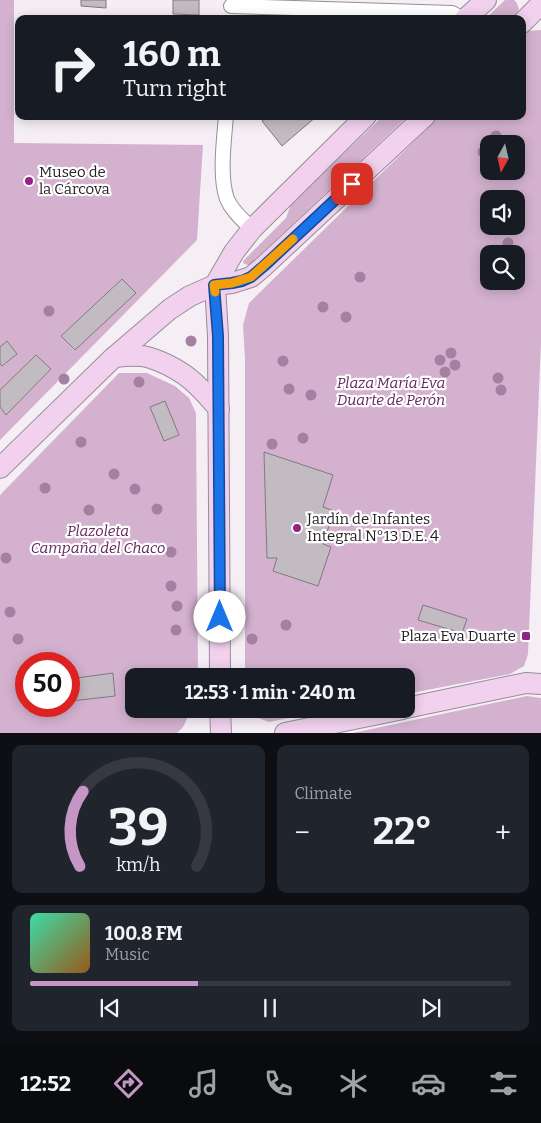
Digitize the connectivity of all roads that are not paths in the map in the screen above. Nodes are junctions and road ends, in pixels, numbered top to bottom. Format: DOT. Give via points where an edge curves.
graph roads {
  1 [pos="486,0"];
  2 [pos="541,4"];
  3 [pos="231,8"];
  4 [pos="454,15"];
  5 [pos="469,15"];
  6 [pos="526,19"];
  7 [pos="226,120"];
  8 [pos="362,120"];
  9 [pos="420,120"];
  10 [pos="252,229"];
  11 [pos="214,285"];
  12 [pos="114,357"];
  13 [pos="219,409"];
  14 [pos="0,468"];
  15 [pos="220,668"];
  16 [pos="541,684"];
  17 [pos="415,706"];
  18 [pos="220,718"];
  19 [pos="356,718"];
  20 [pos="221,733"];
  21 [pos="284,733"];
  1 -- 5 [label="main road"];
  2 -- 6 [label="main road"];
  3 -- 4 [label="street"];
  7 -- 10 [label="street" via="225,190 233,208"];
  8 -- 10 [label="main road"];
  9 -- 11 [label="main road" via="251,277"];
  10 -- 11 [label="main road"];
  11 -- 12 [label="main road" via="170,309"];
  11 -- 13 [label="main road"];
  12 -- 13 [label="main road" via="143,356 177,369 192,379"];
  12 -- 14 [label="main road"];
  13 -- 15 [label="main road"];
  16 -- 17 [label="main road" via="526,683"];
  18 -- 20 [label="main road"];
  19 -- 21 [label="main road"];
}
